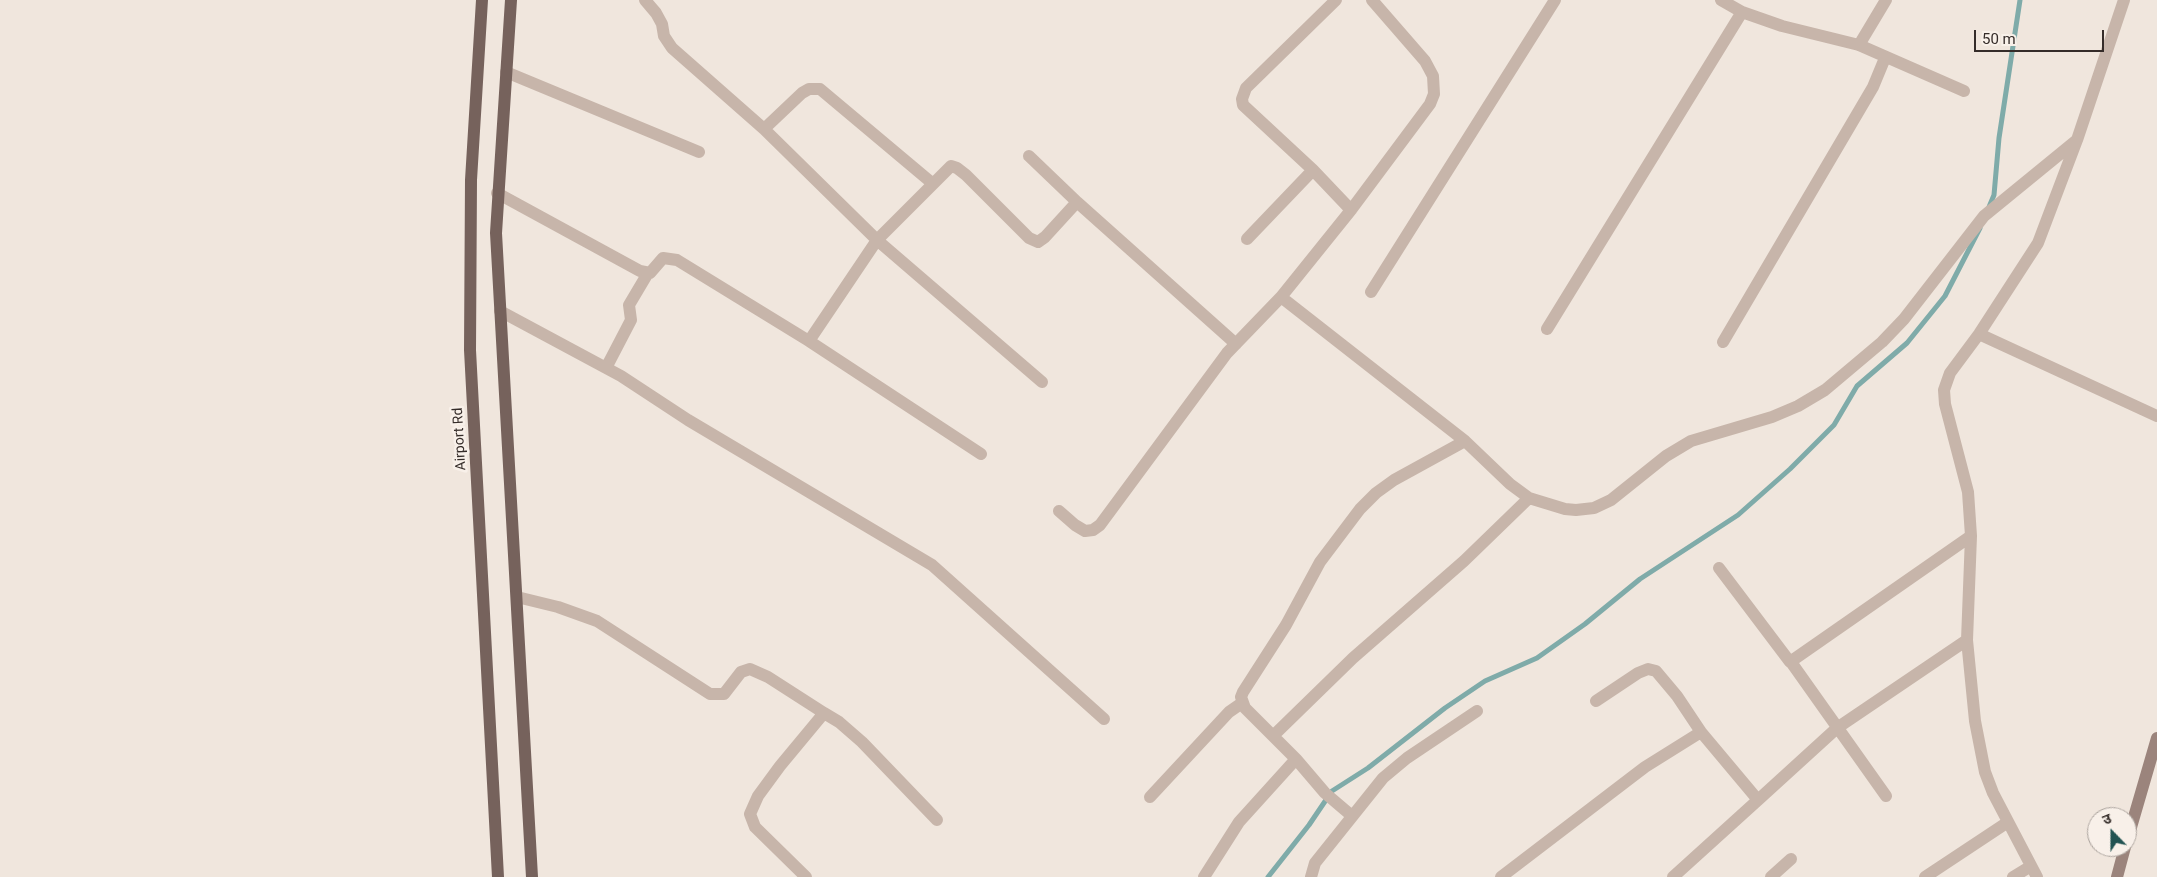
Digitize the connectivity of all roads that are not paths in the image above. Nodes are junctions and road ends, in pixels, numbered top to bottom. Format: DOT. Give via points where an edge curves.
graph roads {
  1 [pos="482,0"];
  2 [pos="511,0"];
  3 [pos="645,0"];
  4 [pos="1336,0"];
  5 [pos="1372,0"];
  6 [pos="1555,0"];
  7 [pos="1721,0"];
  8 [pos="1886,0"];
  9 [pos="2124,0"];
  10 [pos="1742,12"];
  11 [pos="1859,45"];
  12 [pos="1885,58"];
  13 [pos="506,72"];
  14 [pos="1964,91"];
  15 [pos="764,129"];
  16 [pos="2077,140"];
  17 [pos="699,152"];
  18 [pos="1029,156"];
  19 [pos="1313,170"];
  20 [pos="932,183"];
  21 [pos="498,193"];
  22 [pos="1077,202"];
  23 [pos="1351,210"];
  24 [pos="877,240"];
  25 [pos="1247,240"];
  26 [pos="648,273"];
  27 [pos="1371,292"];
  28 [pos="1281,297"];
  29 [pos="500,311"];
  30 [pos="1547,329"];
  31 [pos="1980,334"];
  32 [pos="809,341"];
  33 [pos="1723,342"];
  34 [pos="1236,344"];
  35 [pos="606,368"];
  36 [pos="1042,382"];
  37 [pos="2157,416"];
  38 [pos="1466,442"];
  39 [pos="981,454"];
  40 [pos="1529,498"];
  41 [pos="1059,511"];
  42 [pos="1971,536"];
  43 [pos="1719,568"];
  44 [pos="517,597"];
  45 [pos="1967,640"];
  46 [pos="1791,662"];
  47 [pos="1596,701"];
  48 [pos="1242,703"];
  49 [pos="1477,712"];
  50 [pos="824,713"];
  51 [pos="1104,719"];
  52 [pos="1837,728"];
  53 [pos="1701,732"];
  54 [pos="1274,735"];
  55 [pos="2157,738"];
  56 [pos="1296,759"];
  57 [pos="1886,796"];
  58 [pos="1150,797"];
  59 [pos="1758,800"];
  60 [pos="2137,807"];
  61 [pos="1349,813"];
  62 [pos="937,820"];
  63 [pos="2008,822"];
  64 [pos="2123,857"];
  65 [pos="1791,859"];
  66 [pos="2034,872"];
  67 [pos="1516,873"];
  68 [pos="498,877"];
  69 [pos="532,877"];
  70 [pos="806,877"];
  71 [pos="1204,877"];
  72 [pos="1311,877"];
  73 [pos="1501,877"];
  74 [pos="1672,877"];
  75 [pos="1771,877"];
  76 [pos="1925,877"];
  77 [pos="2014,877"];
  78 [pos="2118,877"];
  1 -- 68 [label="main road, Airport Rd" via="471,180 470,350"];
  2 -- 13 [label="main road"];
  3 -- 15 [label="street" via="656,13 672,48"];
  4 -- 19 [label="street" via="1242,95 1243,106"];
  5 -- 23 [label="street" via="1425,61 1433,76 1434,94 1430,104"];
  6 -- 27 [label="street"];
  7 -- 10 [label="street"];
  8 -- 11 [label="street"];
  9 -- 16 [label="street"];
  10 -- 11 [label="street" via="1782,26"];
  10 -- 30 [label="street"];
  11 -- 12 [label="street"];
  12 -- 14 [label="street"];
  12 -- 33 [label="street" via="1873,87"];
  13 -- 17 [label="street"];
  13 -- 21 [label="main road"];
  15 -- 20 [label="street" via="802,93 820,89"];
  15 -- 24 [label="street"];
  16 -- 31 [label="street" via="2038,243"];
  16 -- 40 [label="street" via="1984,216 1904,319 1825,390 1772,417 1691,441 1666,456 1611,500 1594,508 1565,509"];
  18 -- 22 [label="street"];
  19 -- 23 [label="street"];
  19 -- 25 [label="street"];
  20 -- 22 [label="street" via="951,166 957,168 1020,232 1033,241 1045,237"];
  20 -- 24 [label="street"];
  21 -- 26 [label="street"];
  21 -- 29 [label="main road" via="496,233"];
  22 -- 34 [label="street"];
  23 -- 28 [label="street"];
  24 -- 32 [label="street"];
  24 -- 36 [label="street"];
  26 -- 32 [label="street" via="662,258 677,260"];
  26 -- 35 [label="street" via="628,305 631,320"];
  28 -- 34 [label="street"];
  28 -- 38 [label="street"];
  29 -- 35 [label="street"];
  29 -- 44 [label="main road"];
  31 -- 37 [label="street"];
  31 -- 42 [label="street" via="1950,373 1944,390 1968,492"];
  32 -- 39 [label="street"];
  34 -- 41 [label="street" via="1226,353 1100,526 1085,530 1075,526"];
  35 -- 51 [label="street" via="932,565"];
  38 -- 40 [label="street"];
  38 -- 48 [label="street" via="1376,492 1341,531 1243,692"];
  40 -- 54 [label="street" via="1464,561 1353,658"];
  42 -- 45 [label="street"];
  42 -- 46 [label="street"];
  43 -- 46 [label="street"];
  44 -- 50 [label="street" via="597,621 710,694 724,694 741,672 750,669"];
  44 -- 69 [label="main road"];
  45 -- 52 [label="street"];
  45 -- 63 [label="street" via="1981,754 1993,793"];
  46 -- 52 [label="street"];
  47 -- 53 [label="street" via="1638,673 1648,669 1656,671"];
  48 -- 54 [label="street"];
  48 -- 58 [label="street" via="1229,712"];
  49 -- 61 [label="street" via="1396,766"];
  50 -- 62 [label="street" via="862,742"];
  50 -- 70 [label="street" via="758,796 750,814 755,827"];
  52 -- 57 [label="street"];
  52 -- 59 [label="street"];
  53 -- 59 [label="street"];
  53 -- 67 [label="street" via="1645,768"];
  54 -- 56 [label="street"];
  55 -- 60 [label="street"];
  56 -- 61 [label="street" via="1325,793"];
  56 -- 71 [label="street" via="1239,822"];
  59 -- 74 [label="street"];
  61 -- 72 [label="street" via="1315,863"];
  63 -- 66 [label="street"];
  63 -- 76 [label="street"];
  64 -- 78 [label="street"];
  65 -- 75 [label="street"];
  66 -- 77 [label="street"];
  67 -- 73 [label="street"];
}
